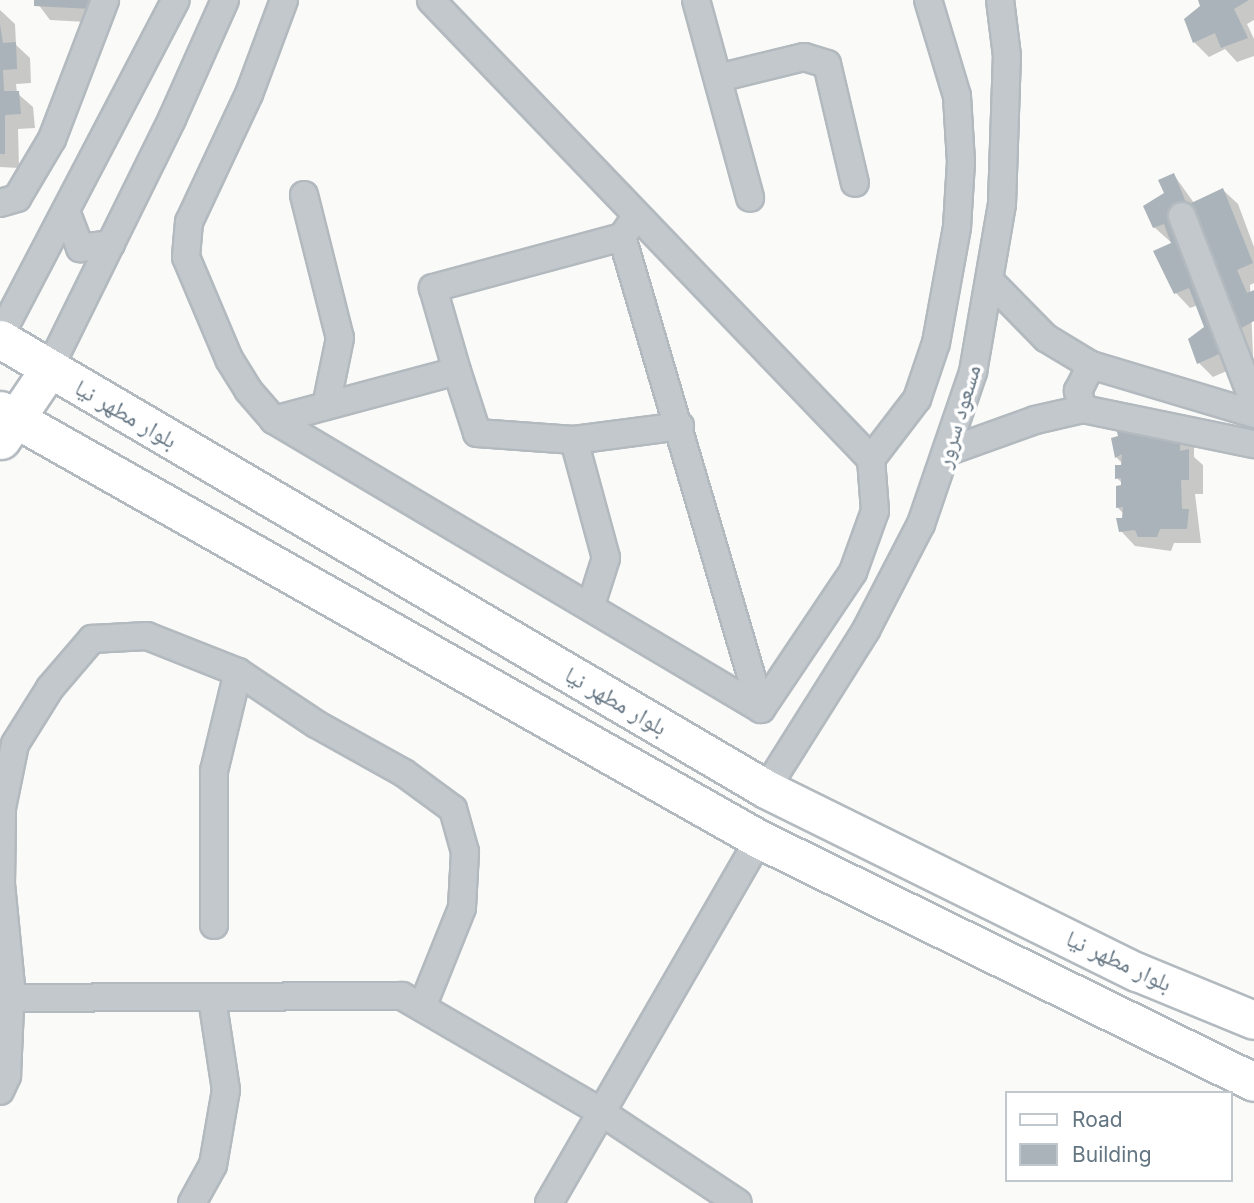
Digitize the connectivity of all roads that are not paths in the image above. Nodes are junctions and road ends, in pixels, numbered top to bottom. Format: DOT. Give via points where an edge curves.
graph roads {
  1 [pos="105,0"];
  2 [pos="176,0"];
  3 [pos="225,0"];
  4 [pos="284,0"];
  5 [pos="431,0"];
  6 [pos="696,0"];
  7 [pos="928,0"];
  8 [pos="1000,0"];
  9 [pos="718,78"];
  10 [pos="855,183"];
  11 [pos="304,195"];
  12 [pos="750,198"];
  13 [pos="0,203"];
  14 [pos="66,211"];
  15 [pos="1181,216"];
  16 [pos="629,227"];
  17 [pos="111,244"];
  18 [pos="990,281"];
  19 [pos="0,338"];
  20 [pos="1091,365"];
  21 [pos="49,369"];
  22 [pos="457,372"];
  23 [pos="1254,403"];
  24 [pos="326,406"];
  25 [pos="1083,409"];
  26 [pos="1254,414"];
  27 [pos="274,420"];
  28 [pos="4,424"];
  29 [pos="680,426"];
  30 [pos="574,440"];
  31 [pos="1254,444"];
  32 [pos="949,451"];
  33 [pos="871,458"];
  34 [pos="591,605"];
  35 [pos="238,672"];
  36 [pos="761,709"];
  37 [pos="766,789"];
  38 [pos="759,839"];
  39 [pos="214,925"];
  40 [pos="5,999"];
  41 [pos="212,999"];
  42 [pos="423,1005"];
  43 [pos="1254,1020"];
  44 [pos="1254,1082"];
  45 [pos="0,1091"];
  46 [pos="601,1112"];
  47 [pos="192,1203"];
  48 [pos="549,1203"];
  49 [pos="738,1203"];
  1 -- 13 [label="street" via="52,139 17,198"];
  2 -- 14 [label="street"];
  3 -- 17 [label="street"];
  4 -- 27 [label="street" via="249,94 189,222 186,257 229,359"];
  5 -- 16 [label="street"];
  6 -- 9 [label="street"];
  7 -- 33 [label="street" via="957,96 961,162 957,227 936,343 917,399"];
  8 -- 18 [label="street, مسعود سرور" via="1007,56 1007,127"];
  9 -- 10 [label="street" via="804,57 827,64"];
  9 -- 12 [label="street"];
  11 -- 24 [label="street" via="340,338"];
  14 -- 17 [label="street" via="80,248"];
  14 -- 19 [label="street"];
  15 -- 23 [label="street"];
  16 -- 22 [label="street" via="433,288"];
  16 -- 29 [label="street"];
  16 -- 33 [label="street"];
  17 -- 21 [label="street"];
  18 -- 20 [label="street" via="1046,338"];
  18 -- 32 [label="street, مسعود سرور" via="974,372"];
  19 -- 21 [label="main road, بلوار مطهر نیا"];
  20 -- 25 [label="street" via="1078,391"];
  20 -- 26 [label="street"];
  21 -- 28 [label="main road"];
  21 -- 37 [label="main road, بلوار مطهر نیا"];
  22 -- 24 [label="street"];
  22 -- 30 [label="street" via="477,433"];
  24 -- 27 [label="street"];
  25 -- 31 [label="street"];
  25 -- 32 [label="street" via="1035,420"];
  27 -- 34 [label="street"];
  28 -- 38 [label="main road"];
  29 -- 30 [label="street"];
  29 -- 36 [label="street"];
  30 -- 34 [label="street" via="606,558"];
  32 -- 37 [label="street, مسعود سرور" via="921,523 866,630"];
  33 -- 36 [label="street" via="875,511 853,572"];
  34 -- 36 [label="street"];
  35 -- 39 [label="street" via="214,771"];
  35 -- 40 [label="street" via="147,636 92,639 50,688 15,744 2,808"];
  35 -- 42 [label="street" via="316,724 404,773 453,809 465,852 462,908"];
  37 -- 43 [label="main road, بلوار مطهر نیا" via="1136,972"];
  38 -- 44 [label="main road"];
  38 -- 46 [label="street"];
  40 -- 41 [label="street"];
  40 -- 45 [label="street" via="7,1076"];
  41 -- 42 [label="street" via="402,996"];
  41 -- 47 [label="street" via="226,1090 213,1165"];
  42 -- 46 [label="street"];
  46 -- 48 [label="street"];
  46 -- 49 [label="street"];
}
